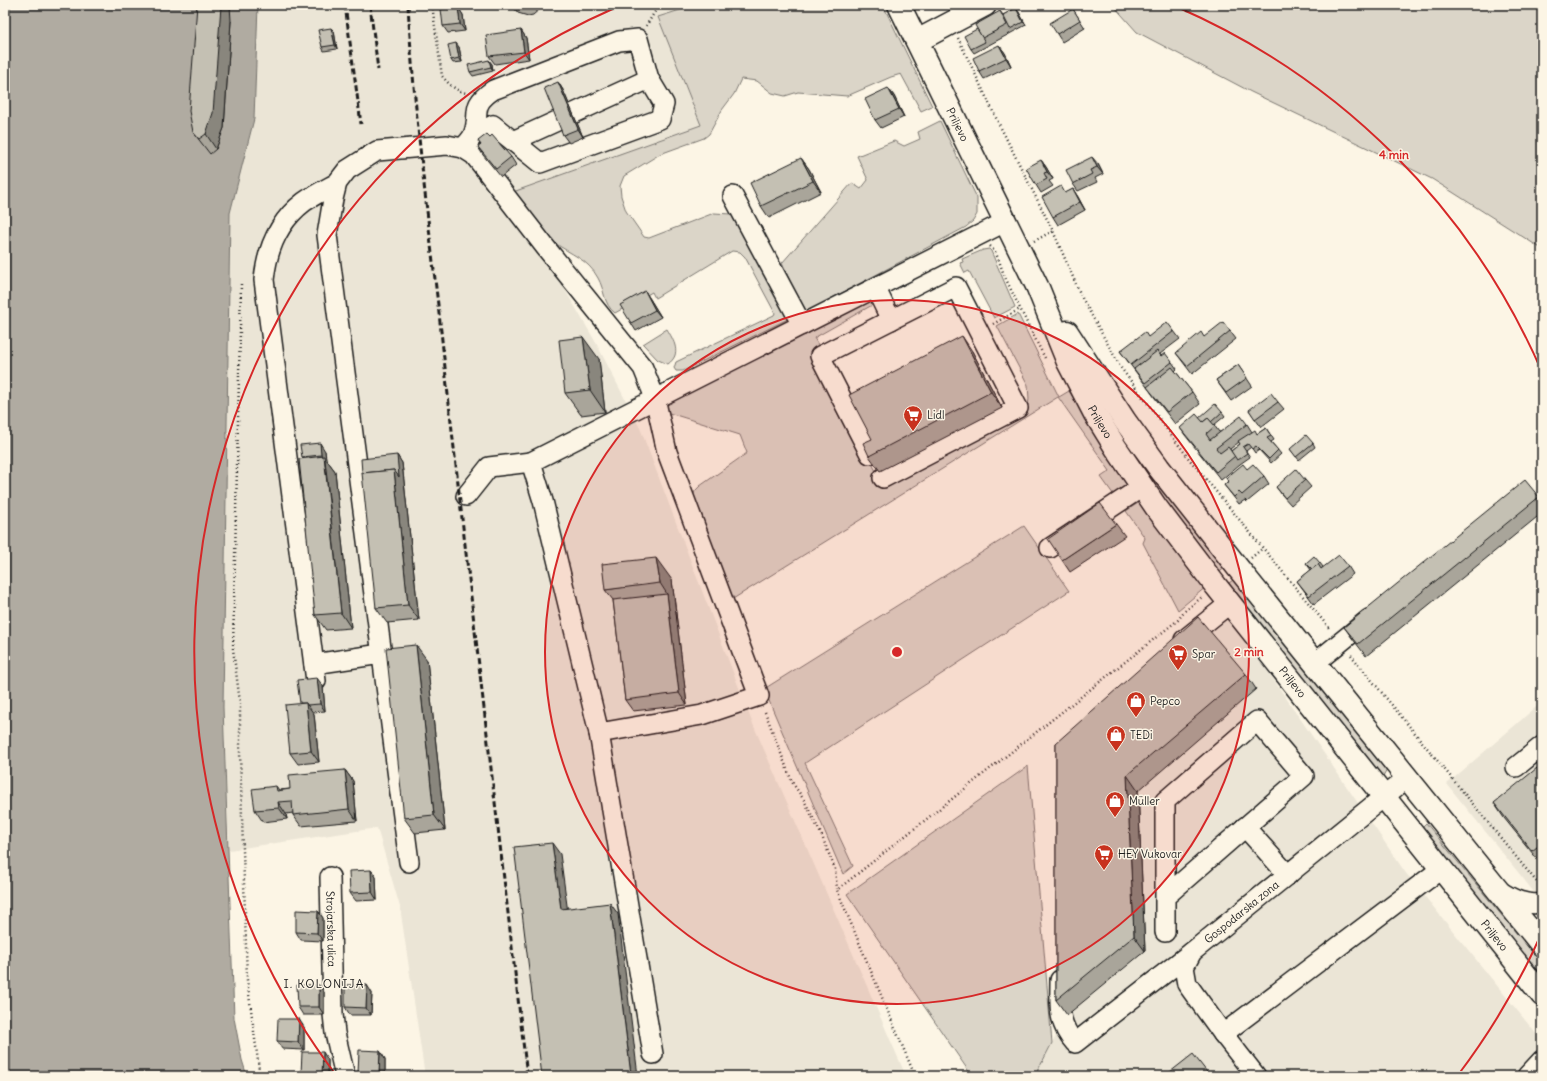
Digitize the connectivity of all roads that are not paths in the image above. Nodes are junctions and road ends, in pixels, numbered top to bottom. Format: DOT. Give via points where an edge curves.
graph roads {
  1 [pos="899,5"];
  2 [pos="985,5"];
  3 [pos="917,41"];
  4 [pos="649,79"];
  5 [pos="513,141"];
  6 [pos="468,142"];
  7 [pos="337,183"];
  8 [pos="733,196"];
  9 [pos="1005,222"];
  10 [pos="1038,288"];
  11 [pos="876,289"];
  12 [pos="891,320"];
  13 [pos="802,325"];
  14 [pos="655,398"];
  15 [pos="870,454"];
  16 [pos="531,462"];
  17 [pos="883,478"];
  18 [pos="1142,487"];
  19 [pos="466,496"];
  20 [pos="1050,548"];
  21 [pos="1230,603"];
  22 [pos="1382,609"];
  23 [pos="1170,651"];
  24 [pos="381,654"];
  25 [pos="1315,663"];
  26 [pos="599,733"];
  27 [pos="1542,746"];
  28 [pos="1516,767"];
  29 [pos="1407,778"];
  30 [pos="1384,798"];
  31 [pos="1245,827"];
  32 [pos="408,862"];
  33 [pos="1441,869"];
  34 [pos="1288,875"];
  35 [pos="330,877"];
  36 [pos="1497,890"];
  37 [pos="1166,896"];
  38 [pos="1542,903"];
  39 [pos="1165,932"];
  40 [pos="1542,945"];
  41 [pos="1192,952"];
  42 [pos="1060,960"];
  43 [pos="1542,995"];
  44 [pos="1223,1034"];
  45 [pos="653,1054"];
  46 [pos="1542,1060"];
  47 [pos="345,1076"];
  48 [pos="1256,1076"];
  49 [pos="1527,1076"];
  1 -- 3 [label="main road, Priljevo"];
  2 -- 3 [label="main road"];
  3 -- 9 [label="main road, Priljevo"];
  4 -- 5 [label="street"];
  4 -- 5 [label="street" via="664,104 660,119 540,163"];
  4 -- 6 [label="street" via="638,39 619,41 493,90 483,97 478,106"];
  5 -- 6 [label="street" via="493,125"];
  6 -- 7 [label="street" via="377,151 346,170"];
  6 -- 14 [label="street" via="474,155 546,248 643,368"];
  7 -- 24 [label="street" via="327,235"];
  7 -- 24 [label="street" via="304,202 286,219 270,249 264,280 315,672"];
  8 -- 13 [label="street"];
  9 -- 10 [label="main road, Priljevo"];
  9 -- 11 [label="street"];
  10 -- 18 [label="main road, Priljevo" via="1079,384"];
  10 -- 25 [label="main road, Priljevo" via="1159,468"];
  11 -- 12 [label="street"];
  11 -- 13 [label="street"];
  12 -- 15 [label="street" via="820,356 850,397"];
  12 -- 17 [label="street" via="956,287 972,334 1018,408"];
  13 -- 14 [label="street"];
  14 -- 16 [label="street"];
  14 -- 26 [label="street" via="667,452 759,696 702,715"];
  16 -- 19 [label="street" via="489,467"];
  16 -- 26 [label="street" via="544,500"];
  18 -- 20 [label="street"];
  18 -- 21 [label="main road, Priljevo"];
  21 -- 23 [label="street"];
  21 -- 30 [label="main road, Priljevo"];
  22 -- 25 [label="street"];
  24 -- 32 [label="street"];
  25 -- 29 [label="main road, Priljevo"];
  26 -- 45 [label="street"];
  27 -- 28 [label="street"];
  29 -- 30 [label="street, Gospodarska zona"];
  29 -- 36 [label="main road, Priljevo"];
  30 -- 33 [label="main road, Priljevo"];
  30 -- 34 [label="street, Gospodarska zona"];
  31 -- 34 [label="street"];
  31 -- 37 [label="street"];
  31 -- 37 [label="street" via="1304,776 1257,721 1165,801"];
  33 -- 43 [label="main road, Priljevo"];
  33 -- 44 [label="street"];
  34 -- 41 [label="street, Gospodarska zona"];
  35 -- 47 [label="street, Strojarska ulica" via="333,1014"];
  36 -- 38 [label="street" via="1521,902"];
  36 -- 40 [label="main road, Priljevo"];
  37 -- 39 [label="street"];
  41 -- 42 [label="street" via="1075,1043 1066,1034 1060,1015"];
  41 -- 44 [label="street, Gospodarska zona" via="1184,967 1187,984"];
  44 -- 48 [label="street, Gospodarska zona"];
  46 -- 49 [label="street"];
}
